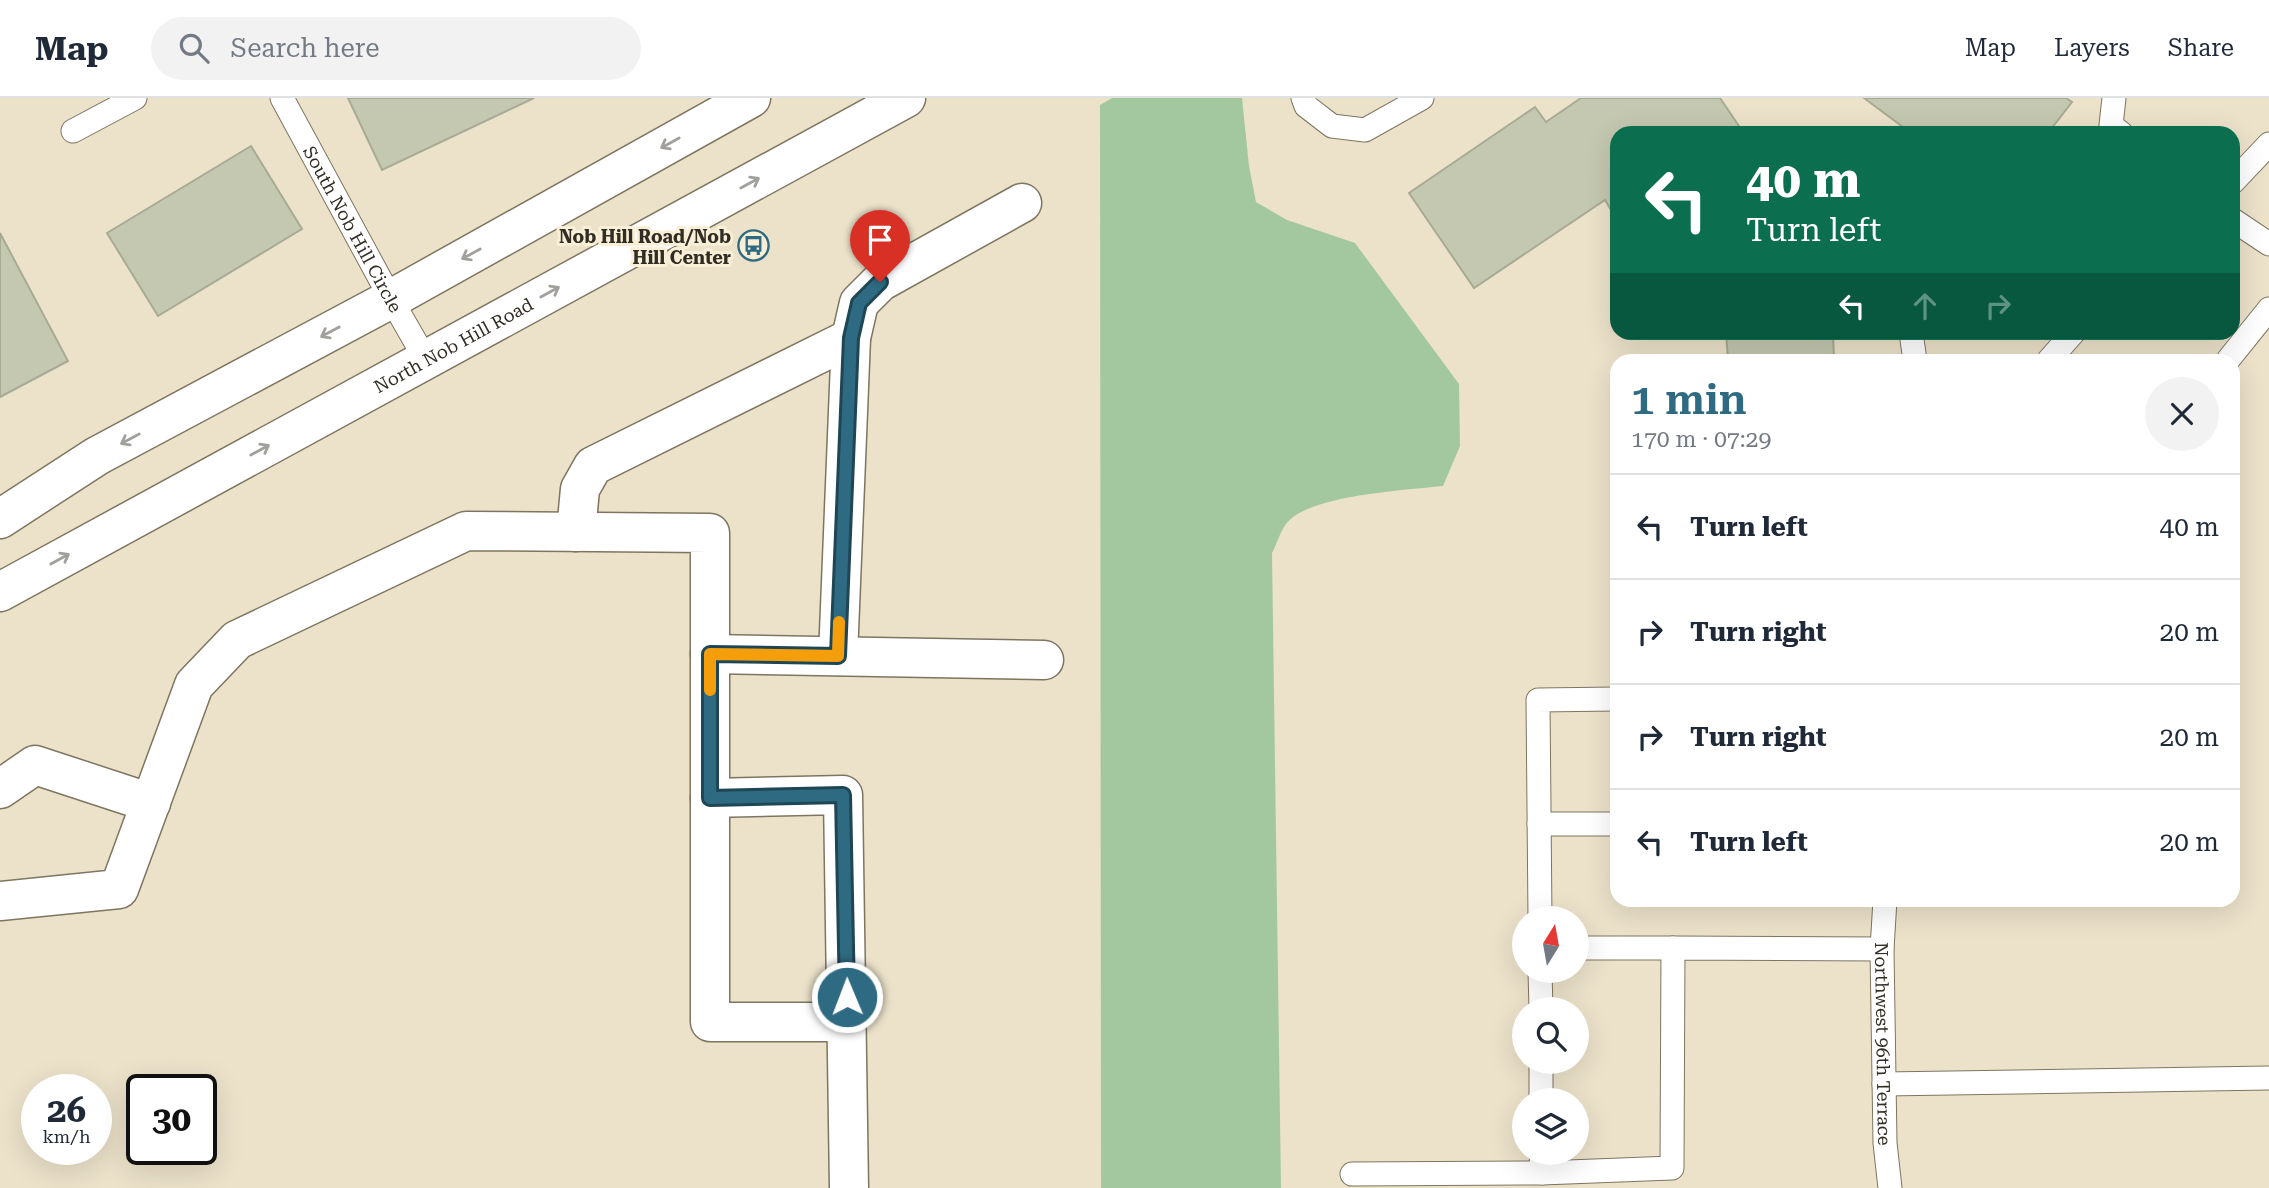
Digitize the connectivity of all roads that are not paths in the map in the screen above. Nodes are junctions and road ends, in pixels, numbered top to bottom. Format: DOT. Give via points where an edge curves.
graph roads {
  1 [pos="135,98"];
  2 [pos="282,98"];
  3 [pos="751,98"];
  4 [pos="906,98"];
  5 [pos="1303,98"];
  6 [pos="1422,98"];
  7 [pos="2114,98"];
  8 [pos="2112,126"];
  9 [pos="73,131"];
  10 [pos="2269,144"];
  11 [pos="2240,175"];
  12 [pos="1022,203"];
  13 [pos="2240,225"];
  14 [pos="2269,244"];
  15 [pos="390,299"];
  16 [pos="2269,309"];
  17 [pos="851,338"];
  18 [pos="2067,340"];
  19 [pos="2054,354"];
  20 [pos="2233,354"];
  21 [pos="426,360"];
  22 [pos="0,519"];
  23 [pos="576,532"];
  24 [pos="0,592"];
  25 [pos="710,654"];
  26 [pos="838,656"];
  27 [pos="1044,660"];
  28 [pos="1610,699"];
  29 [pos="0,789"];
  30 [pos="710,798"];
  31 [pos="151,803"];
  32 [pos="1539,824"];
  33 [pos="1610,824"];
  34 [pos="0,901"];
  35 [pos="1540,906"];
  36 [pos="1885,907"];
  37 [pos="1589,948"];
  38 [pos="1673,948"];
  39 [pos="1882,949"];
  40 [pos="847,1022"];
  41 [pos="2269,1078"];
  42 [pos="1884,1084"];
  43 [pos="1512,1165"];
  44 [pos="1589,1165"];
  45 [pos="1352,1174"];
  46 [pos="849,1188"];
  47 [pos="1890,1188"];
  1 -- 9 [label="lane"];
  2 -- 15 [label="lane, South Nob Hill Circle"];
  3 -- 15 [label="street, one-way"];
  21 -- 4 [label="street, North Nob Hill Road, one-way"];
  5 -- 6 [label="lane" via="1306,106 1332,127 1365,130"];
  7 -- 8 [label="lane"];
  10 -- 11 [label="lane"];
  12 -- 17 [label="street" via="880,282 859,303"];
  13 -- 14 [label="lane"];
  15 -- 21 [label="lane, South Nob Hill Circle"];
  15 -- 22 [label="street, one-way" via="97,456"];
  16 -- 20 [label="lane"];
  17 -- 23 [label="street" via="593,466 580,489"];
  17 -- 26 [label="street"];
  18 -- 19 [label="lane"];
  24 -- 21 [label="street, North Nob Hill Road, one-way"];
  23 -- 25 [label="street" via="710,533"];
  23 -- 31 [label="street" via="466,531 237,640 194,685"];
  25 -- 26 [label="street"];
  25 -- 30 [label="street"];
  26 -- 27 [label="street"];
  28 -- 32 [label="lane" via="1538,700"];
  29 -- 31 [label="street" via="35,765"];
  30 -- 40 [label="street" via="843,795"];
  30 -- 40 [label="street" via="710,1022"];
  31 -- 34 [label="street" via="120,889"];
  32 -- 33 [label="lane"];
  32 -- 35 [label="lane"];
  36 -- 39 [label="lane, Northwest 96th Terrace"];
  37 -- 38 [label="lane"];
  38 -- 39 [label="lane"];
  38 -- 44 [label="lane" via="1672,1168"];
  39 -- 42 [label="lane, Northwest 96th Terrace"];
  40 -- 46 [label="street"];
  41 -- 42 [label="lane"];
  42 -- 47 [label="lane, Northwest 96th Terrace"];
  43 -- 45 [label="lane"];
}
